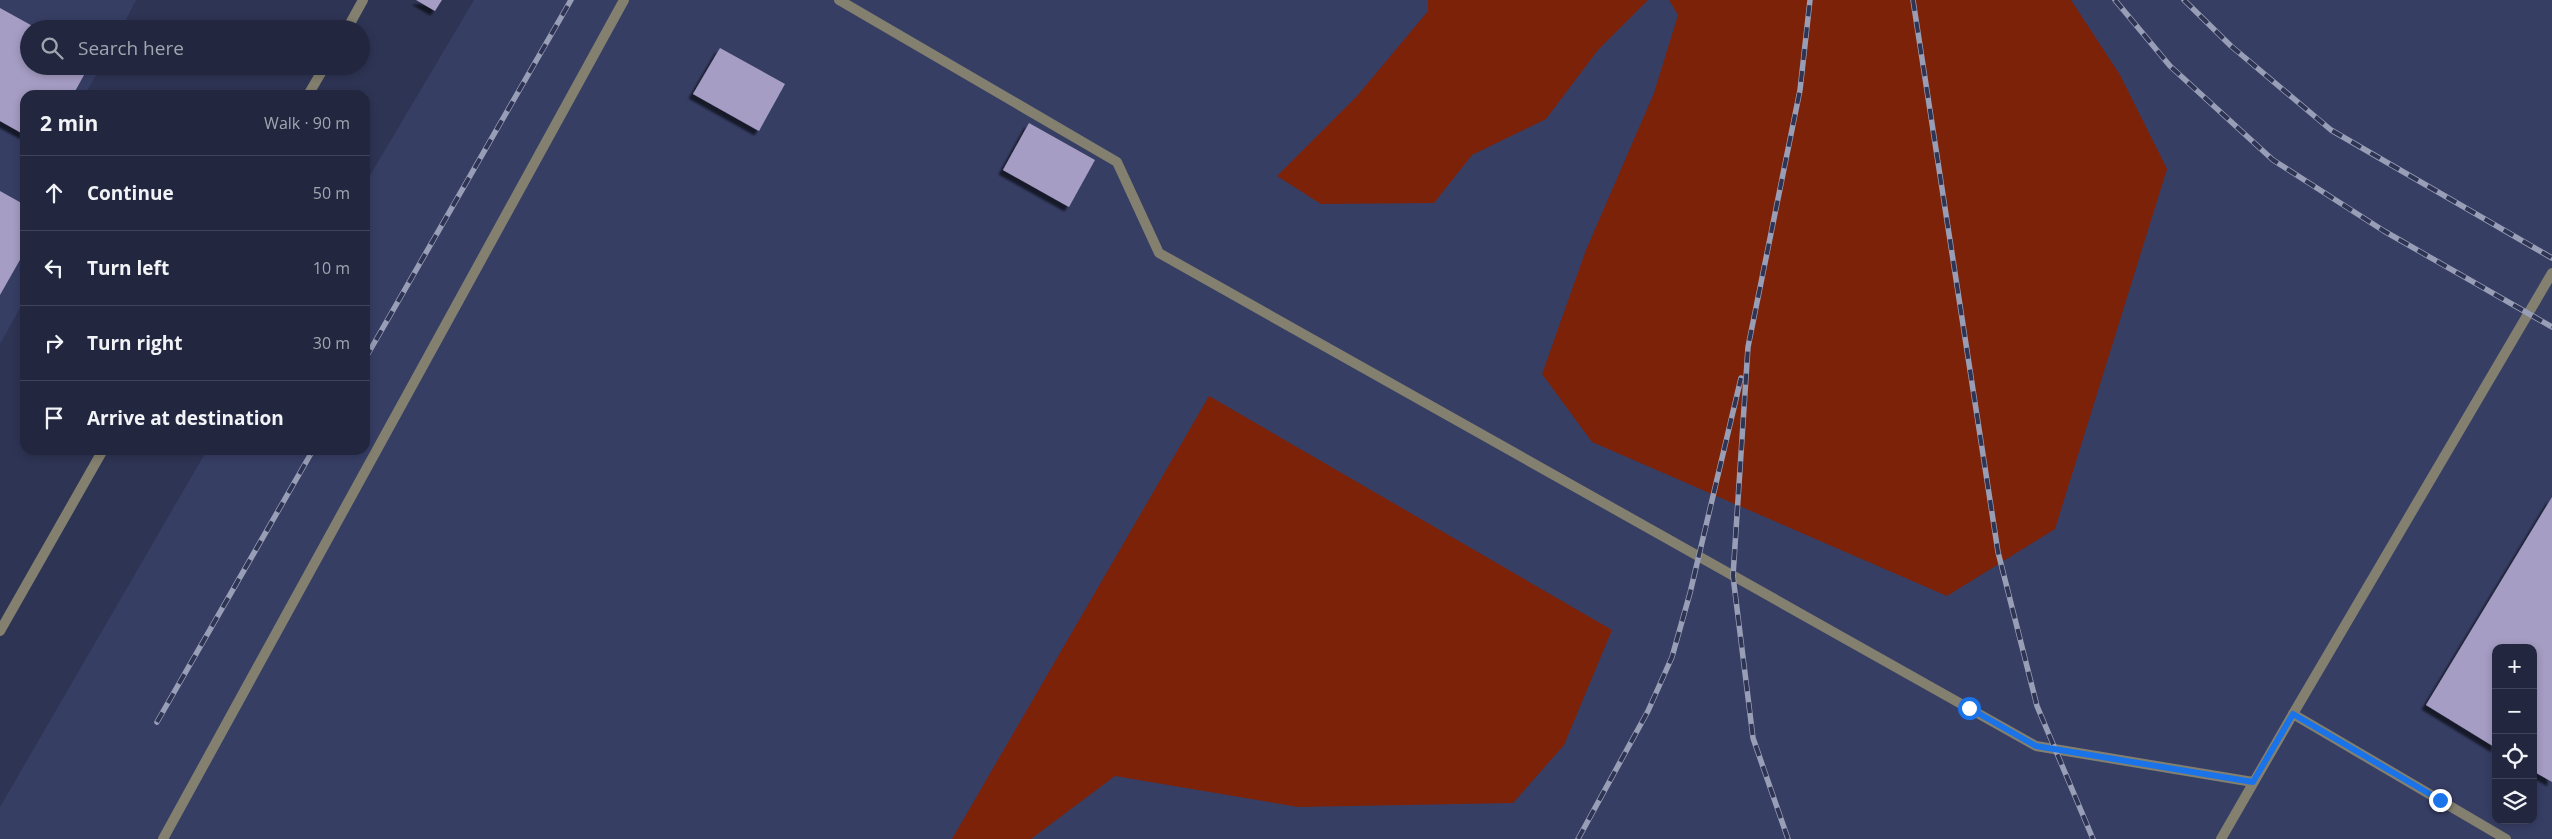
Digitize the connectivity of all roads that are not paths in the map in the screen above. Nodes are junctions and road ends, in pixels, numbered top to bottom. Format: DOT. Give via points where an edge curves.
graph roads {
  1 [pos="363,0"];
  2 [pos="624,0"];
  3 [pos="839,0"];
  4 [pos="352,20"];
  5 [pos="320,75"];
  6 [pos="311,90"];
  7 [pos="2552,273"];
  8 [pos="100,455"];
  9 [pos="0,631"];
  10 [pos="2293,714"];
  11 [pos="2253,782"];
  12 [pos="163,839"];
  13 [pos="2220,839"];
  14 [pos="2506,839"];
  1 -- 4 [label="lane"];
  2 -- 12 [label="lane"];
  3 -- 11 [label="lane" via="1117,162 1159,253 2036,746"];
  5 -- 6 [label="lane"];
  7 -- 10 [label="lane"];
  8 -- 9 [label="lane"];
  10 -- 11 [label="lane"];
  10 -- 14 [label="lane"];
  11 -- 13 [label="lane"];
}
